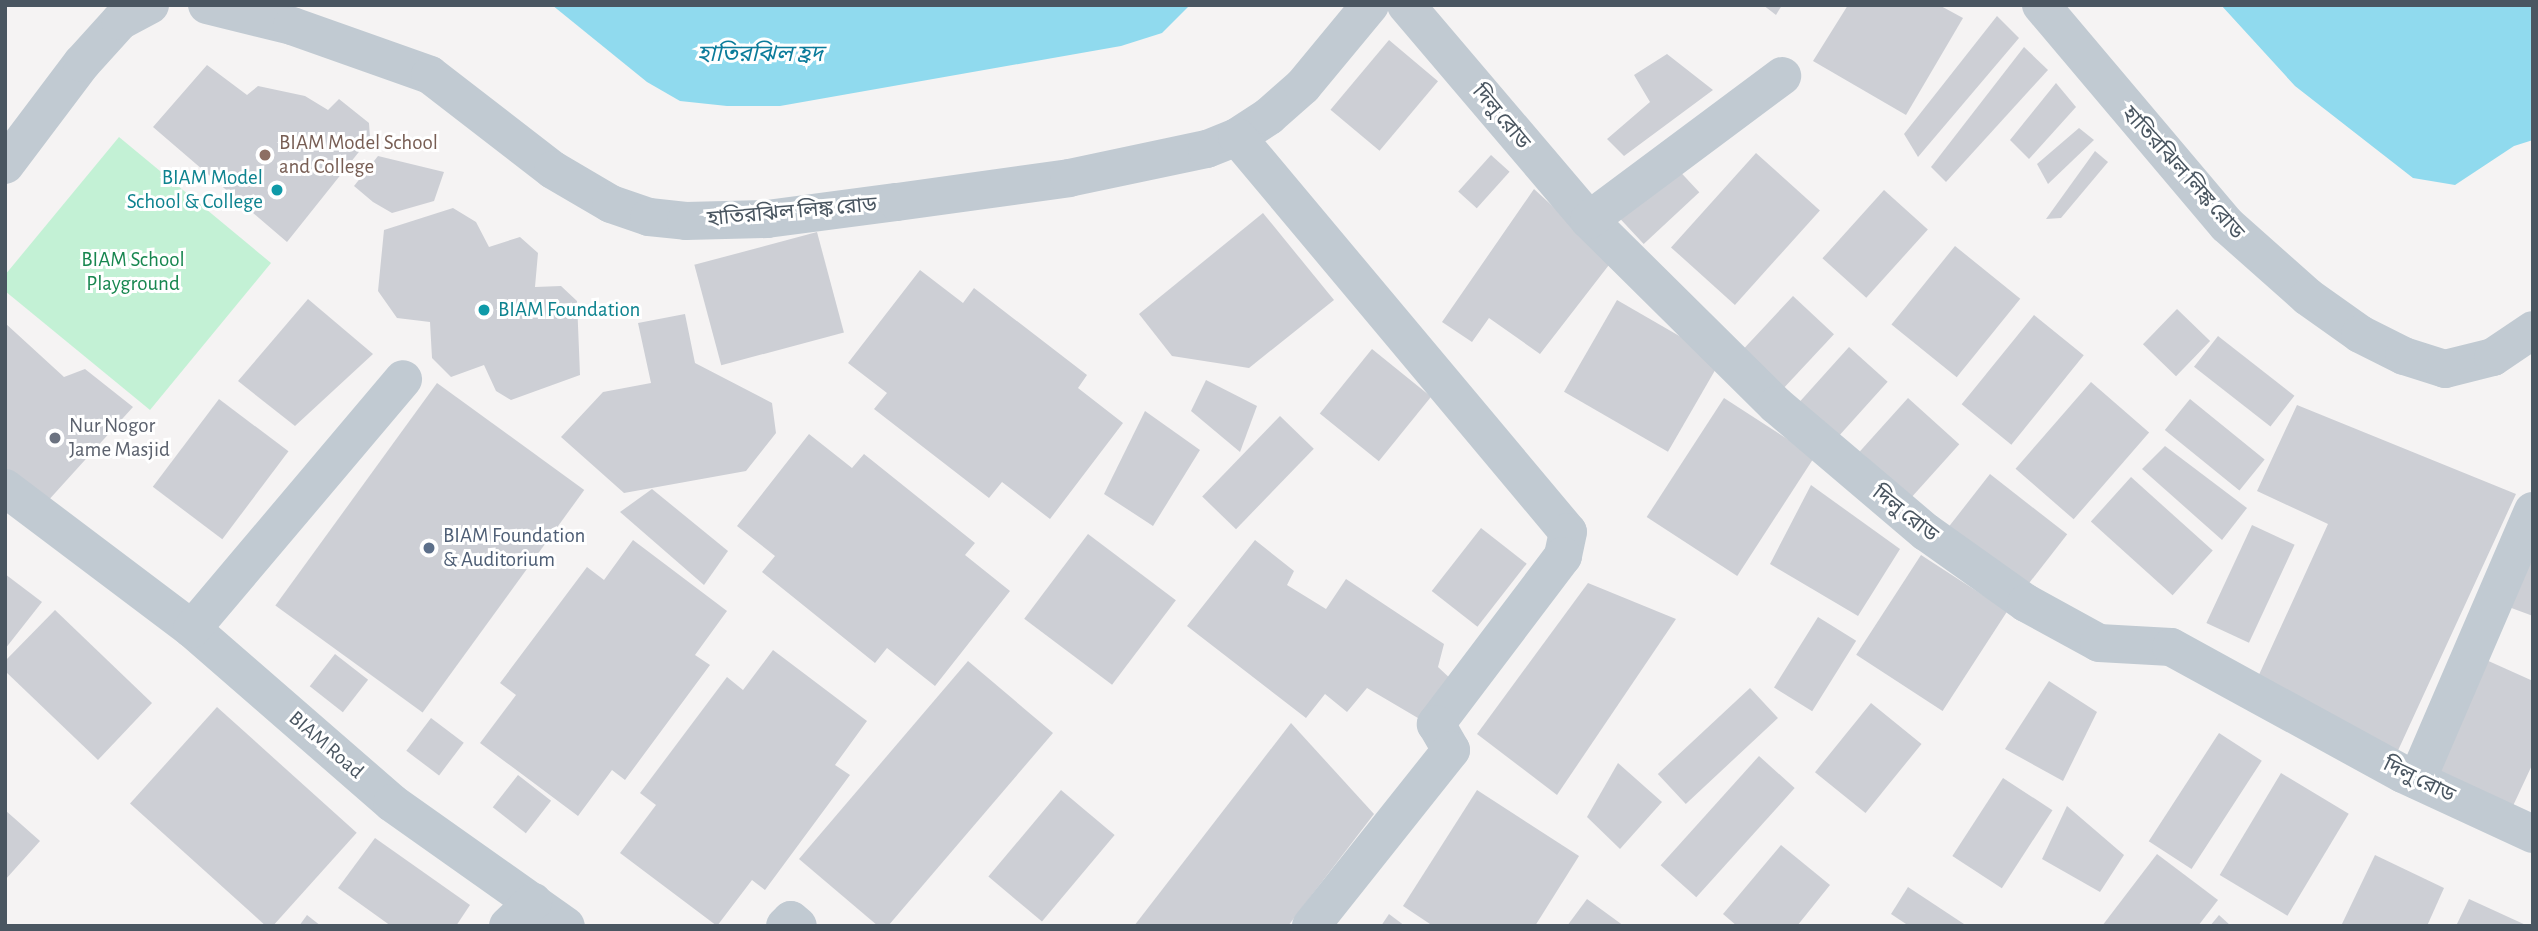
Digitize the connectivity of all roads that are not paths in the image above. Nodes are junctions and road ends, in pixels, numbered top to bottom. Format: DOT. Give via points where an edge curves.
graph roads {
  1 [pos="150,5"];
  2 [pos="207,5"];
  3 [pos="1370,5"];
  4 [pos="1406,5"];
  5 [pos="2041,5"];
  6 [pos="1782,76"];
  7 [pos="1237,137"];
  8 [pos="5,165"];
  9 [pos="1589,219"];
  10 [pos="2533,330"];
  11 [pos="403,379"];
  12 [pos="5,488"];
  13 [pos="2533,511"];
  14 [pos="192,629"];
  15 [pos="2417,780"];
  16 [pos="2533,834"];
  17 [pos="521,914"];
  18 [pos="566,926"];
  19 [pos="785,926"];
  20 [pos="798,926"];
  21 [pos="1311,926"];
  1 -- 8 [label="street" via="120,21 82,62"];
  2 -- 7 [label="street, হাতিরঝিল লিঙ্ক রোড" via="292,26 430,75 553,170 611,204 649,217 767,219 911,200 1069,178 1207,149"];
  3 -- 7 [label="street, হাতিরঝিল লিঙ্ক রোড" via="1303,86"];
  4 -- 9 [label="street, দিলু রোড"];
  5 -- 10 [label="street, হাতিরঝিল লিঙ্ক রোড" via="2227,225 2308,298 2360,334 2404,356 2445,369 2493,357"];
  6 -- 9 [label="street"];
  7 -- 21 [label="street" via="1568,532 1563,556 1436,724 1451,750"];
  9 -- 15 [label="street, দিলু রোড" via="1843,464 1926,532 2026,603 2099,643 2171,647"];
  11 -- 14 [label="street"];
  12 -- 14 [label="street, BIAM Road" via="95,551"];
  13 -- 15 [label="street"];
  14 -- 17 [label="street, BIAM Road"];
  15 -- 16 [label="street, দিলু রোড"];
  17 -- 18 [label="street, BIAM Road"];
  19 -- 20 [label="street" via="791,920"];
}
